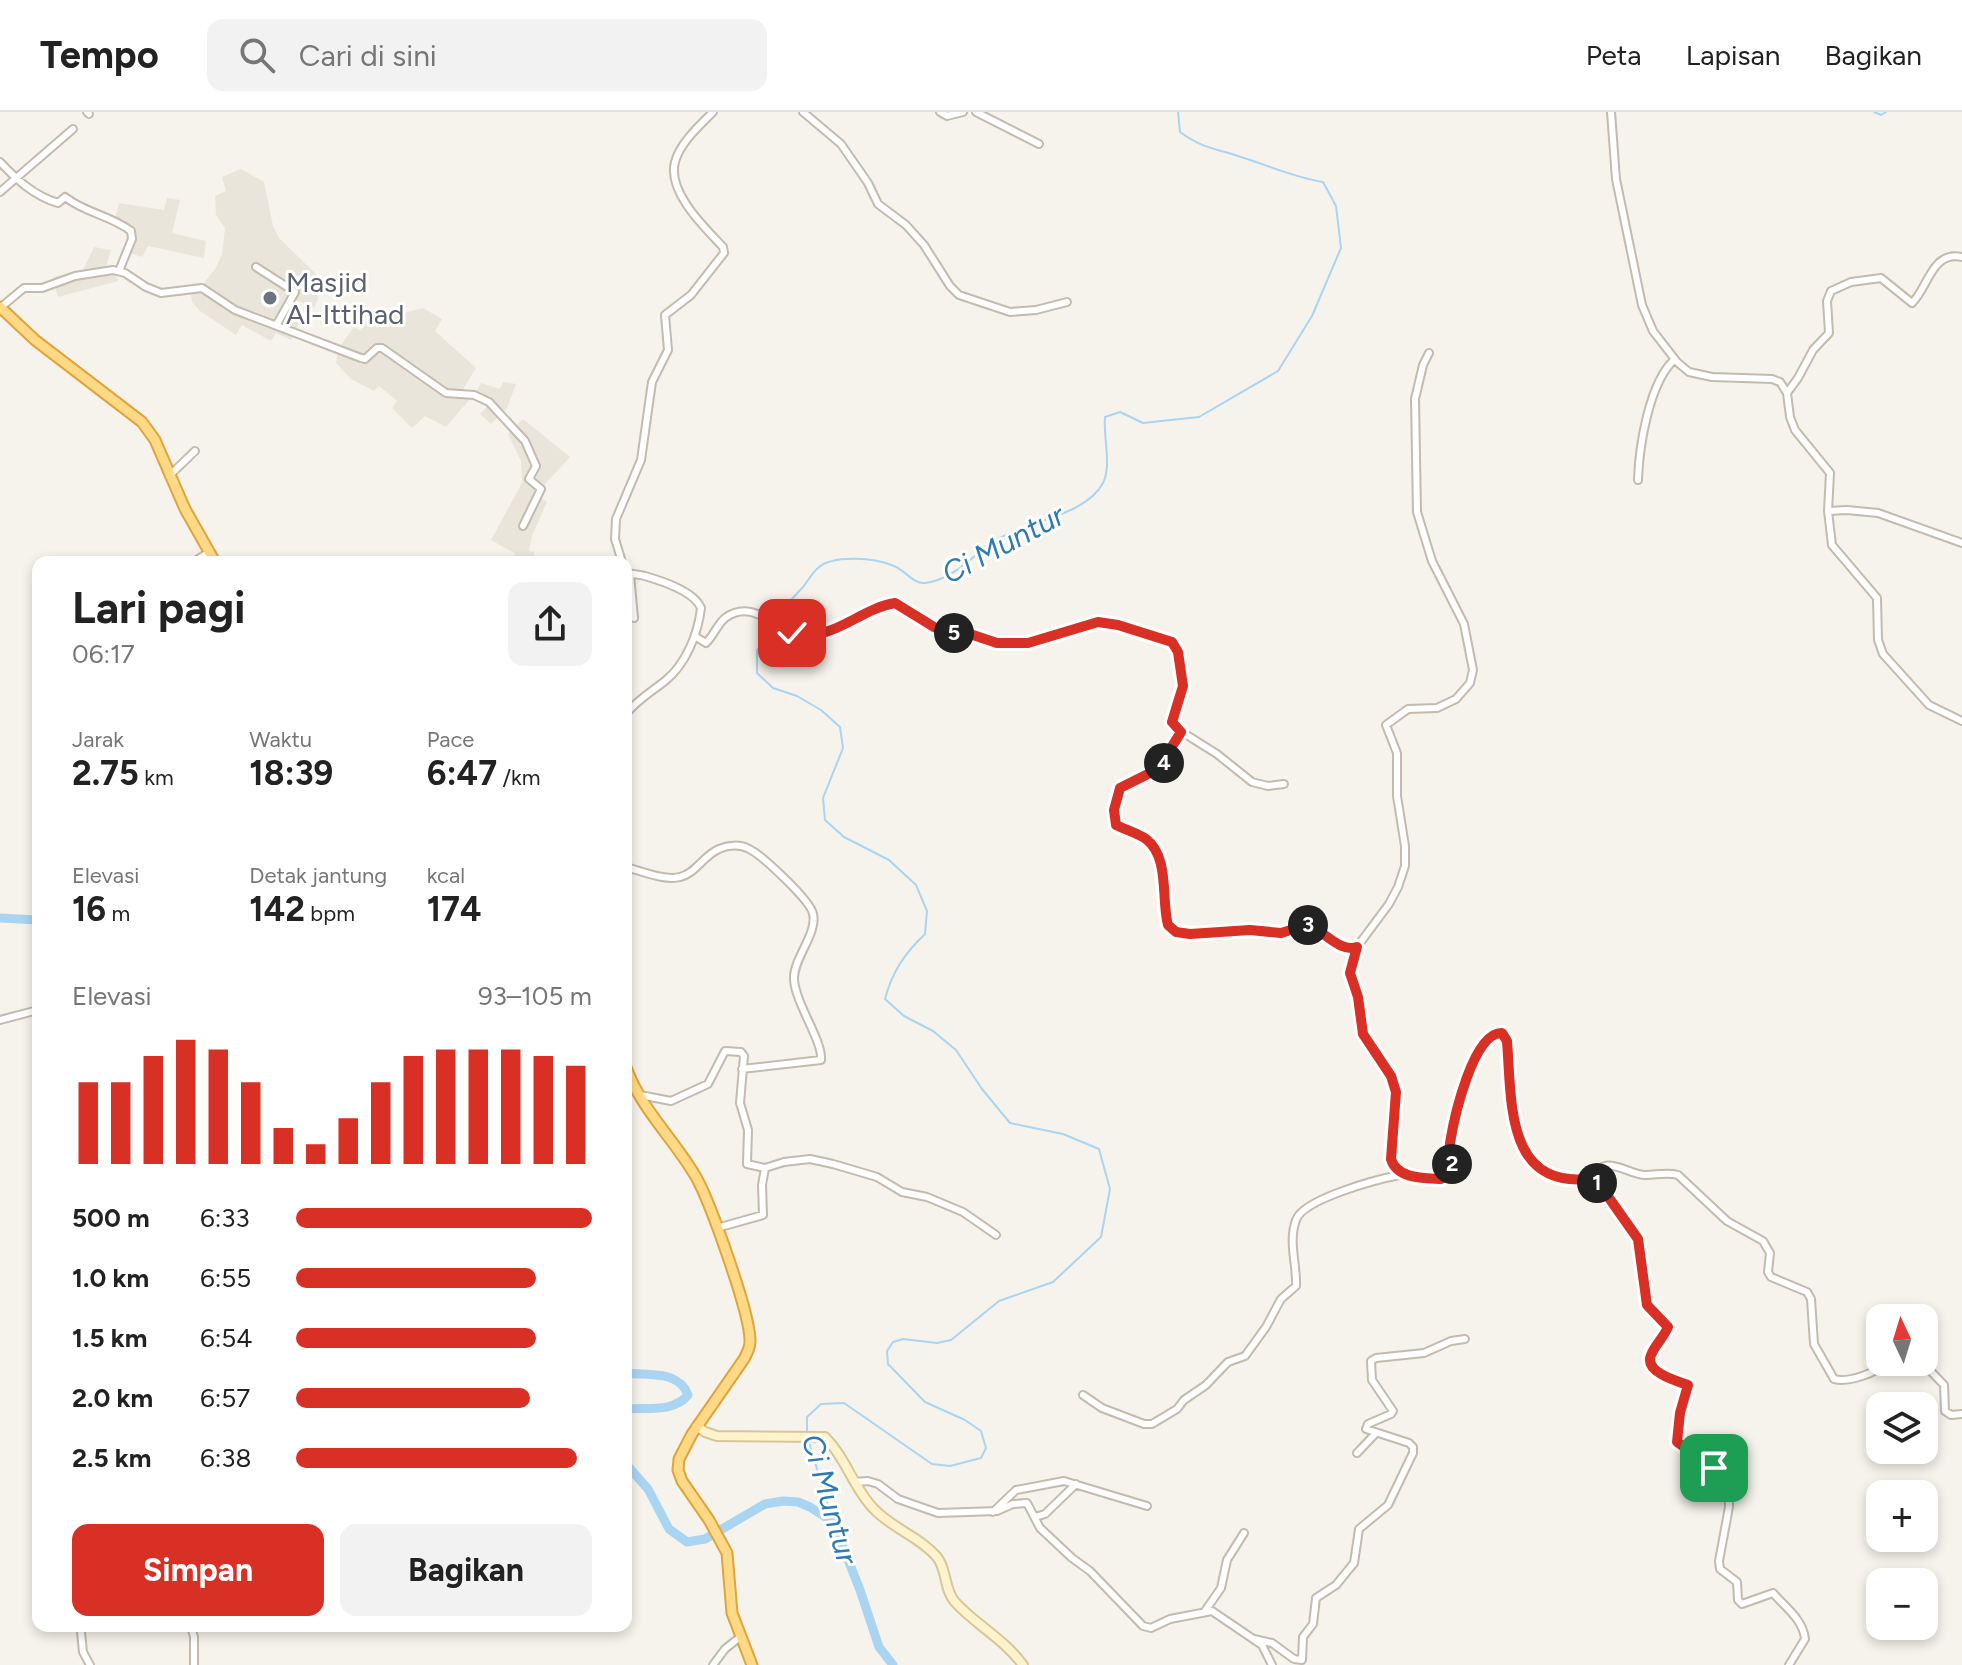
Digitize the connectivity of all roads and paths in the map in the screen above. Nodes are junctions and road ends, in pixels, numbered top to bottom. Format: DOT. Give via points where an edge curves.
graph roads {
  1 [pos="713,112"];
  2 [pos="803,112"];
  3 [pos="940,112"];
  4 [pos="963,112"];
  5 [pos="976,112"];
  6 [pos="1611,112"];
  7 [pos="73,129"];
  8 [pos="1039,144"];
  9 [pos="0,162"];
  10 [pos="15,180"];
  11 [pos="0,192"];
  12 [pos="1962,257"];
  13 [pos="256,267"];
  14 [pos="119,271"];
  15 [pos="1067,302"];
  16 [pos="0,308"];
  17 [pos="277,324"];
  18 [pos="1429,353"];
  19 [pos="1674,360"];
  20 [pos="1787,393"];
  21 [pos="195,451"];
  22 [pos="169,476"];
  23 [pos="1638,480"];
  24 [pos="1828,511"];
  25 [pos="523,526"];
  26 [pos="1962,543"];
  27 [pos="209,552"];
  28 [pos="203,556"];
  29 [pos="211,556"];
  30 [pos="620,556"];
  31 [pos="632,575"];
  32 [pos="632,603"];
  33 [pos="634,618"];
  34 [pos="696,637"];
  35 [pos="632,708"];
  36 [pos="1962,721"];
  37 [pos="1181,732"];
  38 [pos="1284,784"];
  39 [pos="632,868"];
  40 [pos="1357,947"];
  41 [pos="32,1012"];
  42 [pos="0,1020"];
  43 [pos="742,1069"];
  44 [pos="632,1079"];
  45 [pos="640,1095"];
  46 [pos="765,1168"];
  47 [pos="1403,1175"];
  48 [pos="1595,1178"];
  49 [pos="717,1228"];
  50 [pos="996,1235"];
  51 [pos="1465,1339"];
  52 [pos="1866,1373"];
  53 [pos="1935,1376"];
  54 [pos="1083,1395"];
  55 [pos="1962,1414"];
  56 [pos="697,1426"];
  57 [pos="1376,1433"];
  58 [pos="1357,1453"];
  59 [pos="855,1482"];
  60 [pos="1076,1484"];
  61 [pos="1147,1506"];
  62 [pos="993,1512"];
  63 [pos="1035,1517"];
  64 [pos="1244,1533"];
  65 [pos="1205,1611"];
  66 [pos="81,1632"];
  67 [pos="193,1632"];
  68 [pos="740,1637"];
  69 [pos="1254,1639"];
  70 [pos="90,1665"];
  71 [pos="194,1665"];
  72 [pos="713,1665"];
  73 [pos="752,1665"];
  74 [pos="1023,1665"];
  75 [pos="1272,1665"];
  76 [pos="1789,1665"];
  1 -- 30 [label="street" via="683,146 674,169 693,214 724,253 697,289 665,315 668,350 652,382 641,460 616,519"];
  2 -- 15 [label="street" via="843,147 878,204 924,245 956,294 1010,312"];
  3 -- 4 [label="street"];
  5 -- 8 [label="street"];
  6 -- 19 [label="street" via="1613,168 1642,305"];
  7 -- 10 [label="street"];
  9 -- 10 [label="street"];
  10 -- 11 [label="street"];
  10 -- 14 [label="street" via="55,203 64,196 131,231"];
  12 -- 20 [label="street" via="1944,258 1912,303 1881,278 1831,291 1829,333"];
  13 -- 17 [label="street" via="295,292"];
  14 -- 16 [label="street" via="90,272 42,288 24,288"];
  14 -- 17 [label="street" via="161,293 202,288 235,310"];
  16 -- 22 [label="highway" via="139,418 155,440"];
  17 -- 25 [label="street" via="363,359 382,348 446,393 474,395 497,408 527,444 536,466 529,479 541,487"];
  18 -- 40 [label="street" via="1415,399 1416,505 1432,561 1464,624 1473,670 1469,686 1456,699 1437,708 1405,711 1386,725 1397,753 1405,866 1389,904"];
  19 -- 20 [label="street" via="1695,374 1776,380"];
  19 -- 23 [label="street" via="1663,374 1643,431"];
  20 -- 24 [label="street" via="1795,430 1830,473"];
  21 -- 22 [label="street"];
  22 -- 27 [label="highway"];
  24 -- 26 [label="street" via="1878,513"];
  24 -- 36 [label="street" via="1836,551 1877,598 1883,654 1929,705"];
  27 -- 28 [label="street"];
  27 -- 29 [label="highway"];
  31 -- 34 [label="street" via="697,601 701,611"];
  32 -- 33 [label="street"];
  34 -- 35 [label="street" via="674,672"];
  34 -- 37 [label="street" via="706,643 722,620 744,610 808,635 835,630 895,603 945,632 997,643 1028,643 1098,622 1118,625 1175,645 1183,686 1172,722"];
  37 -- 38 [label="street" via="1252,782"];
  37 -- 40 [label="street" via="1158,769 1120,788 1114,815 1116,825 1154,848 1170,928 1185,934 1279,933 1307,925 1342,947"];
  39 -- 43 [label="street" via="684,877 717,849 743,846 773,868 811,909 813,925 794,978 821,1060"];
  40 -- 47 [label="street" via="1350,973 1365,1040 1393,1079 1391,1159"];
  41 -- 42 [label="street"];
  43 -- 45 [label="street" via="742,1052 726,1050 708,1084 671,1101"];
  43 -- 46 [label="street" via="746,1162"];
  44 -- 45 [label="highway"];
  45 -- 49 [label="highway" via="698,1181"];
  46 -- 49 [label="street" via="763,1215"];
  46 -- 50 [label="street" via="807,1159 848,1168 963,1212"];
  47 -- 48 [label="street" via="1441,1179 1451,1168 1450,1145 1472,1066 1482,1044 1498,1032 1507,1041 1514,1124 1525,1154 1560,1178"];
  47 -- 54 [label="street" via="1340,1193 1300,1212 1292,1241 1295,1288 1281,1299 1245,1356 1228,1362 1177,1409 1147,1425"];
  48 -- 52 [label="street" via="1612,1164 1639,1175 1678,1175 1727,1221 1765,1244 1771,1277 1807,1292 1814,1344 1834,1379"];
  48 -- 76 [label="street" via="1638,1239 1647,1305 1668,1327 1651,1353 1651,1366 1689,1387 1677,1442 1716,1469 1736,1474 1728,1489 1720,1569 1736,1580 1742,1604 1775,1593 1801,1623 1805,1639"];
  49 -- 56 [label="highway" via="750,1345"];
  51 -- 57 [label="street" via="1424,1353 1373,1359 1372,1380 1393,1411 1366,1425"];
  53 -- 55 [label="street" via="1944,1385 1945,1411"];
  56 -- 59 [label="main road" via="717,1436 825,1437"];
  56 -- 68 [label="highway" via="678,1470 721,1540"];
  57 -- 58 [label="street"];
  57 -- 69 [label="street" via="1409,1443 1413,1453 1388,1505 1359,1529 1352,1565 1316,1598 1313,1624 1303,1637 1302,1660"];
  59 -- 62 [label="street" via="878,1484 898,1499 938,1513"];
  59 -- 74 [label="main road" via="874,1510 939,1559 954,1601"];
  60 -- 61 [label="street"];
  60 -- 62 [label="street" via="1064,1481 1016,1490"];
  60 -- 63 [label="street"];
  62 -- 63 [label="street" via="1025,1503"];
  63 -- 65 [label="street" via="1040,1528 1145,1627"];
  64 -- 65 [label="street" via="1227,1560 1221,1588"];
  65 -- 69 [label="street" via="1215,1612"];
  66 -- 70 [label="street"];
  67 -- 71 [label="street"];
  68 -- 72 [label="street"];
  68 -- 73 [label="highway"];
  69 -- 75 [label="street"];
}
